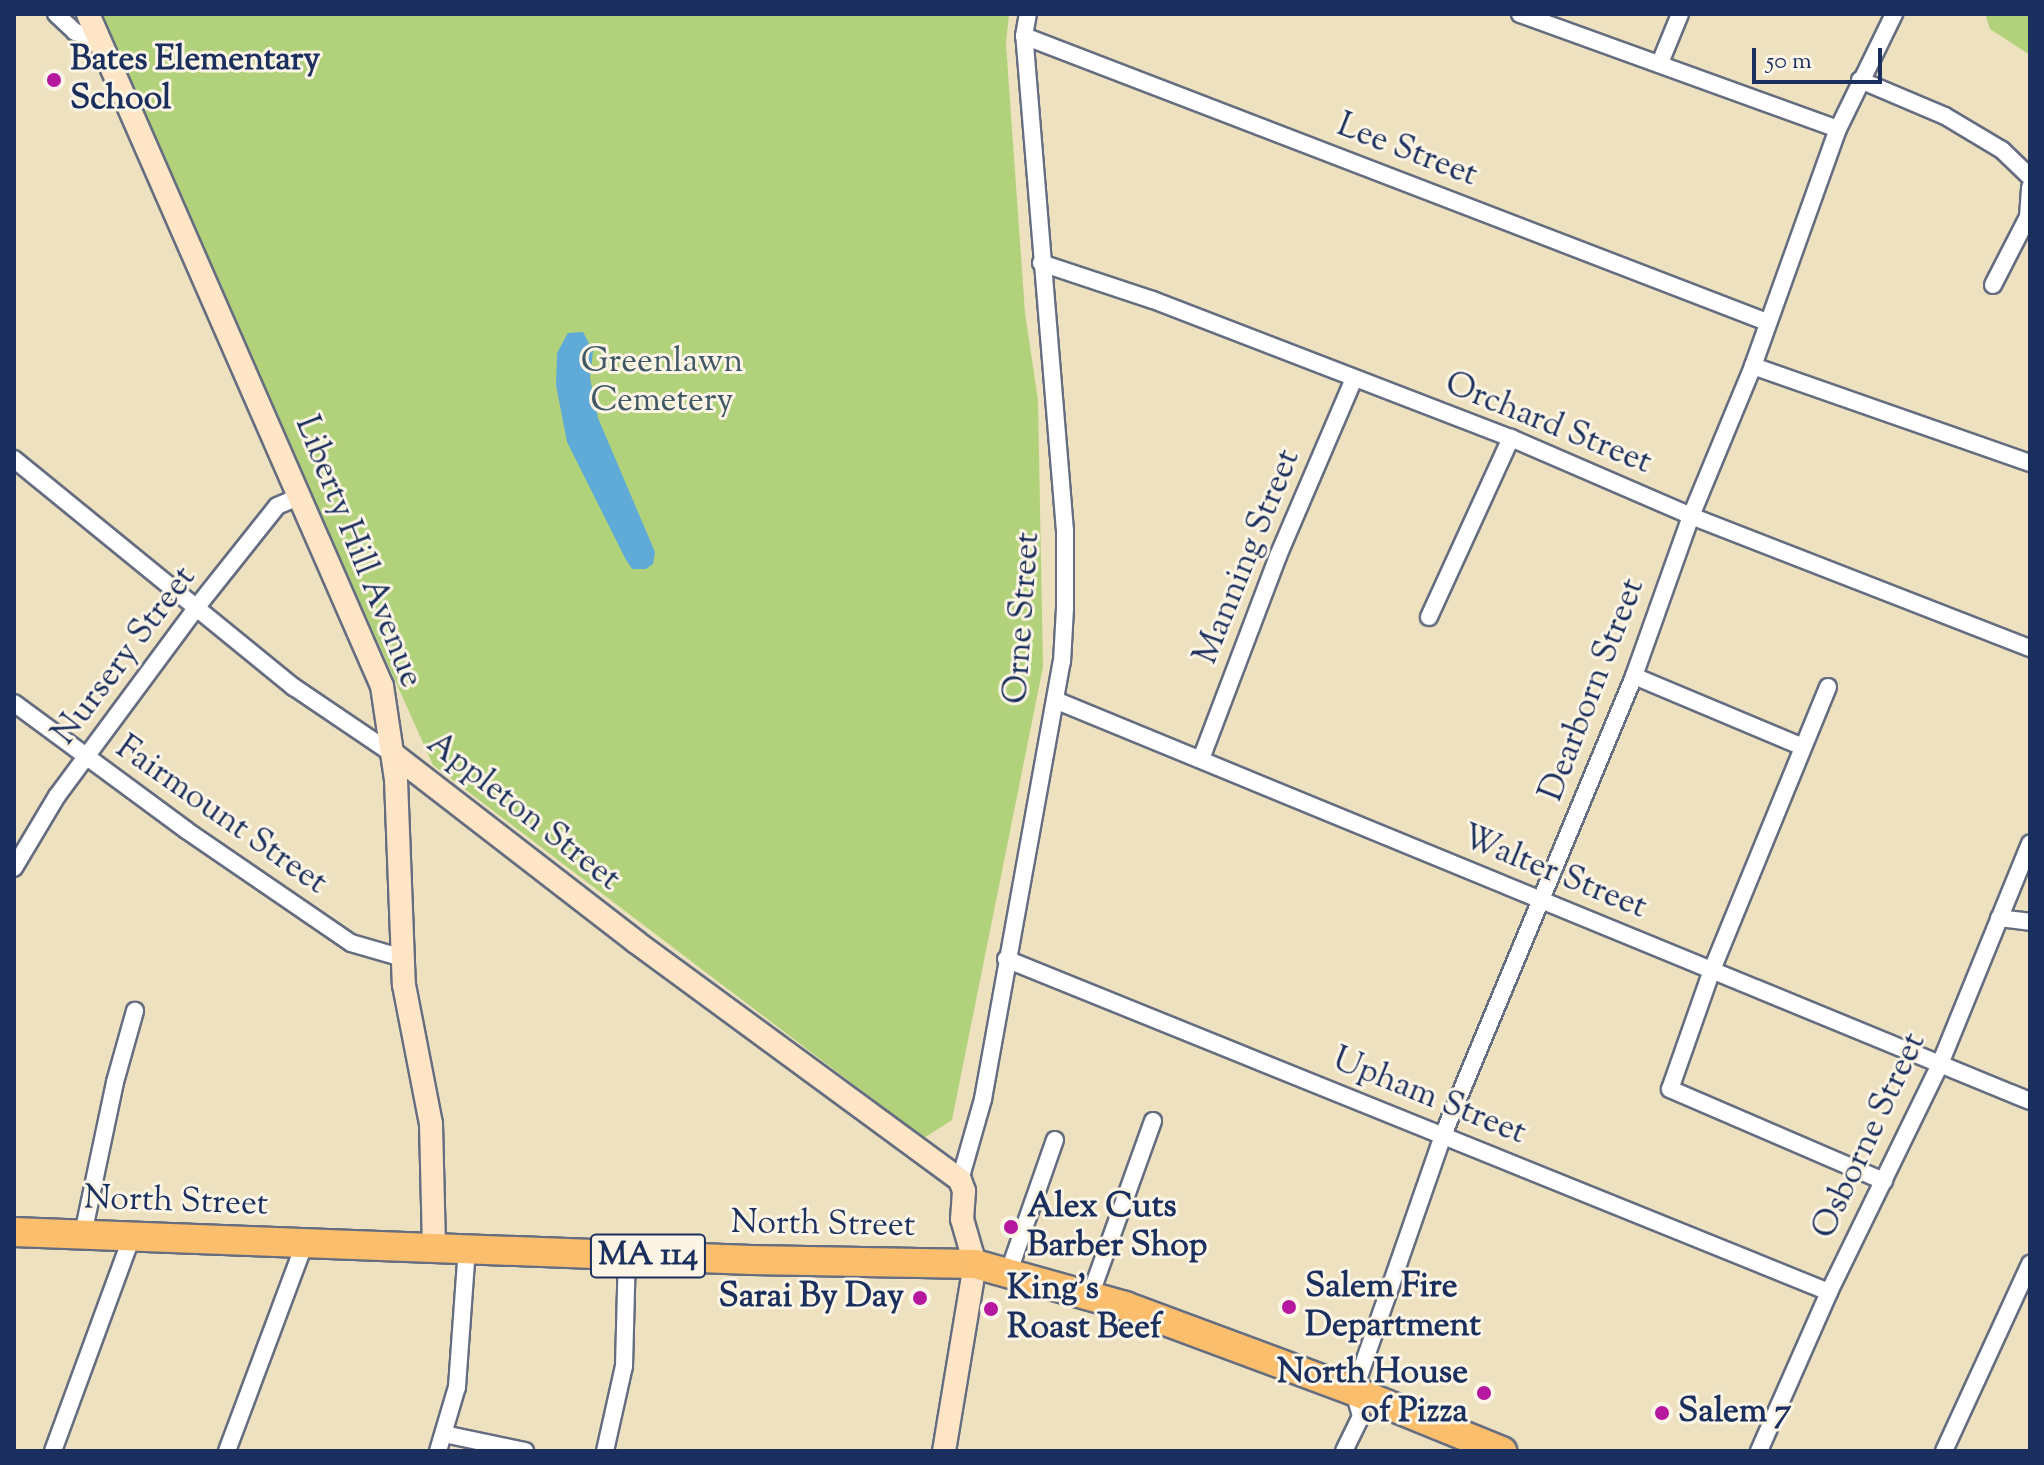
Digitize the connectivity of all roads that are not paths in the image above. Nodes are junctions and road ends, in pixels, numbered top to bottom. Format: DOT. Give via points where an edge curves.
graph roads {
  1 [pos="56,14"];
  2 [pos="88,14"];
  3 [pos="1028,14"];
  4 [pos="1520,14"];
  5 [pos="1680,14"];
  6 [pos="1894,14"];
  7 [pos="1024,36"];
  8 [pos="99,39"];
  9 [pos="1660,63"];
  10 [pos="1860,80"];
  11 [pos="1838,129"];
  12 [pos="2030,177"];
  13 [pos="2030,187"];
  14 [pos="1041,263"];
  15 [pos="1993,285"];
  16 [pos="1767,322"];
  17 [pos="1753,366"];
  18 [pos="1354,379"];
  19 [pos="1511,438"];
  20 [pos="14,459"];
  21 [pos="2030,463"];
  22 [pos="301,496"];
  23 [pos="1691,516"];
  24 [pos="196,608"];
  25 [pos="1429,617"];
  26 [pos="2030,648"];
  27 [pos="1634,676"];
  28 [pos="1828,687"];
  29 [pos="1055,700"];
  30 [pos="14,703"];
  31 [pos="1803,747"];
  32 [pos="393,754"];
  33 [pos="87,759"];
  34 [pos="1201,759"];
  35 [pos="2030,844"];
  36 [pos="14,868"];
  37 [pos="1541,900"];
  38 [pos="1999,918"];
  39 [pos="2030,922"];
  40 [pos="403,958"];
  41 [pos="1006,959"];
  42 [pos="1712,970"];
  43 [pos="135,1011"];
  44 [pos="1940,1064"];
  45 [pos="2030,1101"];
  46 [pos="1153,1121"];
  47 [pos="1443,1135"];
  48 [pos="1055,1140"];
  49 [pos="960,1180"];
  50 [pos="1884,1181"];
  51 [pos="14,1232"];
  52 [pos="83,1234"];
  53 [pos="132,1236"];
  54 [pos="305,1242"];
  55 [pos="434,1246"];
  56 [pos="467,1248"];
  57 [pos="627,1255"];
  58 [pos="975,1264"];
  59 [pos="2030,1264"];
  60 [pos="1008,1274"];
  61 [pos="1829,1292"];
  62 [pos="1090,1296"];
  63 [pos="1354,1391"];
  64 [pos="444,1434"];
  65 [pos="1467,1445"];
  66 [pos="53,1451"];
  67 [pos="227,1451"];
  68 [pos="438,1451"];
  69 [pos="525,1451"];
  70 [pos="605,1451"];
  71 [pos="944,1451"];
  72 [pos="1344,1451"];
  73 [pos="1502,1451"];
  74 [pos="1759,1451"];
  75 [pos="1944,1451"];
  1 -- 8 [label="street" via="75,32"];
  2 -- 8 [label="main road, Liberty Hill Avenue"];
  3 -- 7 [label="street, Orne Street"];
  4 -- 9 [label="street"];
  5 -- 9 [label="street"];
  6 -- 10 [label="street, Dearborn Street"];
  7 -- 14 [label="street, Orne Street"];
  7 -- 16 [label="street, Lee Street"];
  8 -- 22 [label="main road, Liberty Hill Avenue"];
  9 -- 11 [label="street"];
  10 -- 11 [label="street, Dearborn Street"];
  10 -- 12 [label="street" via="1945,116 2002,150"];
  11 -- 16 [label="street, Dearborn Street"];
  13 -- 15 [label="street" via="2028,217"];
  14 -- 18 [label="street, Orchard Street" via="1153,300"];
  14 -- 29 [label="street, Orne Street" via="1065,531 1065,608"];
  16 -- 17 [label="street, Dearborn Street"];
  17 -- 21 [label="street"];
  17 -- 23 [label="street, Dearborn Street"];
  18 -- 19 [label="street, Orchard Street"];
  18 -- 34 [label="street, Manning Street" via="1278,556"];
  19 -- 23 [label="street, Orchard Street"];
  19 -- 25 [label="street"];
  20 -- 24 [label="street, Appleton Street"];
  22 -- 24 [label="street, Nursery Street" via="277,506"];
  22 -- 32 [label="main road, Liberty Hill Avenue" via="375,665 388,707"];
  23 -- 26 [label="street, Orchard Street"];
  23 -- 27 [label="street, Dearborn Street"];
  24 -- 32 [label="street, Appleton Street" via="294,687"];
  24 -- 33 [label="street, Nursery Street"];
  27 -- 31 [label="street"];
  27 -- 37 [label="street, Dearborn Street"];
  28 -- 31 [label="street"];
  29 -- 34 [label="street, Walter Street"];
  29 -- 41 [label="street, Orne Street"];
  30 -- 33 [label="street, Fairmount Street"];
  31 -- 42 [label="street"];
  32 -- 40 [label="main road, Liberty Hill Avenue"];
  32 -- 49 [label="main road, Appleton Street" via="636,942"];
  33 -- 36 [label="street, Nursery Street" via="43,815"];
  33 -- 40 [label="street, Fairmount Street" via="351,943"];
  34 -- 37 [label="street, Walter Street"];
  35 -- 38 [label="street, Osborne Street"];
  37 -- 42 [label="street, Walter Street"];
  37 -- 47 [label="street, Dearborn Street"];
  38 -- 39 [label="street"];
  38 -- 44 [label="street, Osborne Street"];
  40 -- 55 [label="main road, Liberty Hill Avenue" via="431,1124"];
  41 -- 47 [label="street, Upham Street"];
  41 -- 49 [label="street, Orne Street" via="983,1099"];
  42 -- 44 [label="street, Walter Street"];
  42 -- 50 [label="street" via="1670,1089"];
  43 -- 52 [label="street"];
  44 -- 45 [label="street, Walter Street"];
  44 -- 50 [label="street, Osborne Street"];
  46 -- 62 [label="street"];
  47 -- 61 [label="street, Upham Street"];
  47 -- 63 [label="street, Dearborn Street"];
  48 -- 60 [label="street"];
  49 -- 58 [label="main road, Orne Street" via="962,1219"];
  50 -- 61 [label="street, Osborne Street"];
  51 -- 52 [label="highway, North Street / MA 114"];
  52 -- 53 [label="highway, North Street / MA 114"];
  53 -- 54 [label="highway, North Street / MA 114"];
  53 -- 66 [label="street"];
  54 -- 55 [label="highway, North Street / MA 114"];
  54 -- 67 [label="street"];
  55 -- 56 [label="highway, North Street / MA 114"];
  56 -- 57 [label="highway, North Street / MA 114"];
  56 -- 64 [label="street" via="457,1387"];
  57 -- 58 [label="highway, North Street / MA 114"];
  57 -- 70 [label="street" via="624,1366"];
  58 -- 60 [label="highway, North Street / MA 114"];
  58 -- 71 [label="main road"];
  59 -- 75 [label="street"];
  60 -- 62 [label="highway, North Street / MA 114"];
  61 -- 74 [label="street, Osborne Street"];
  62 -- 63 [label="highway, North Street / MA 114"];
  63 -- 65 [label="highway, North Street / MA 114"];
  63 -- 72 [label="street" via="1361,1416"];
  64 -- 68 [label="street"];
  64 -- 69 [label="street"];
  65 -- 73 [label="highway, North Street / MA 114"];
}
